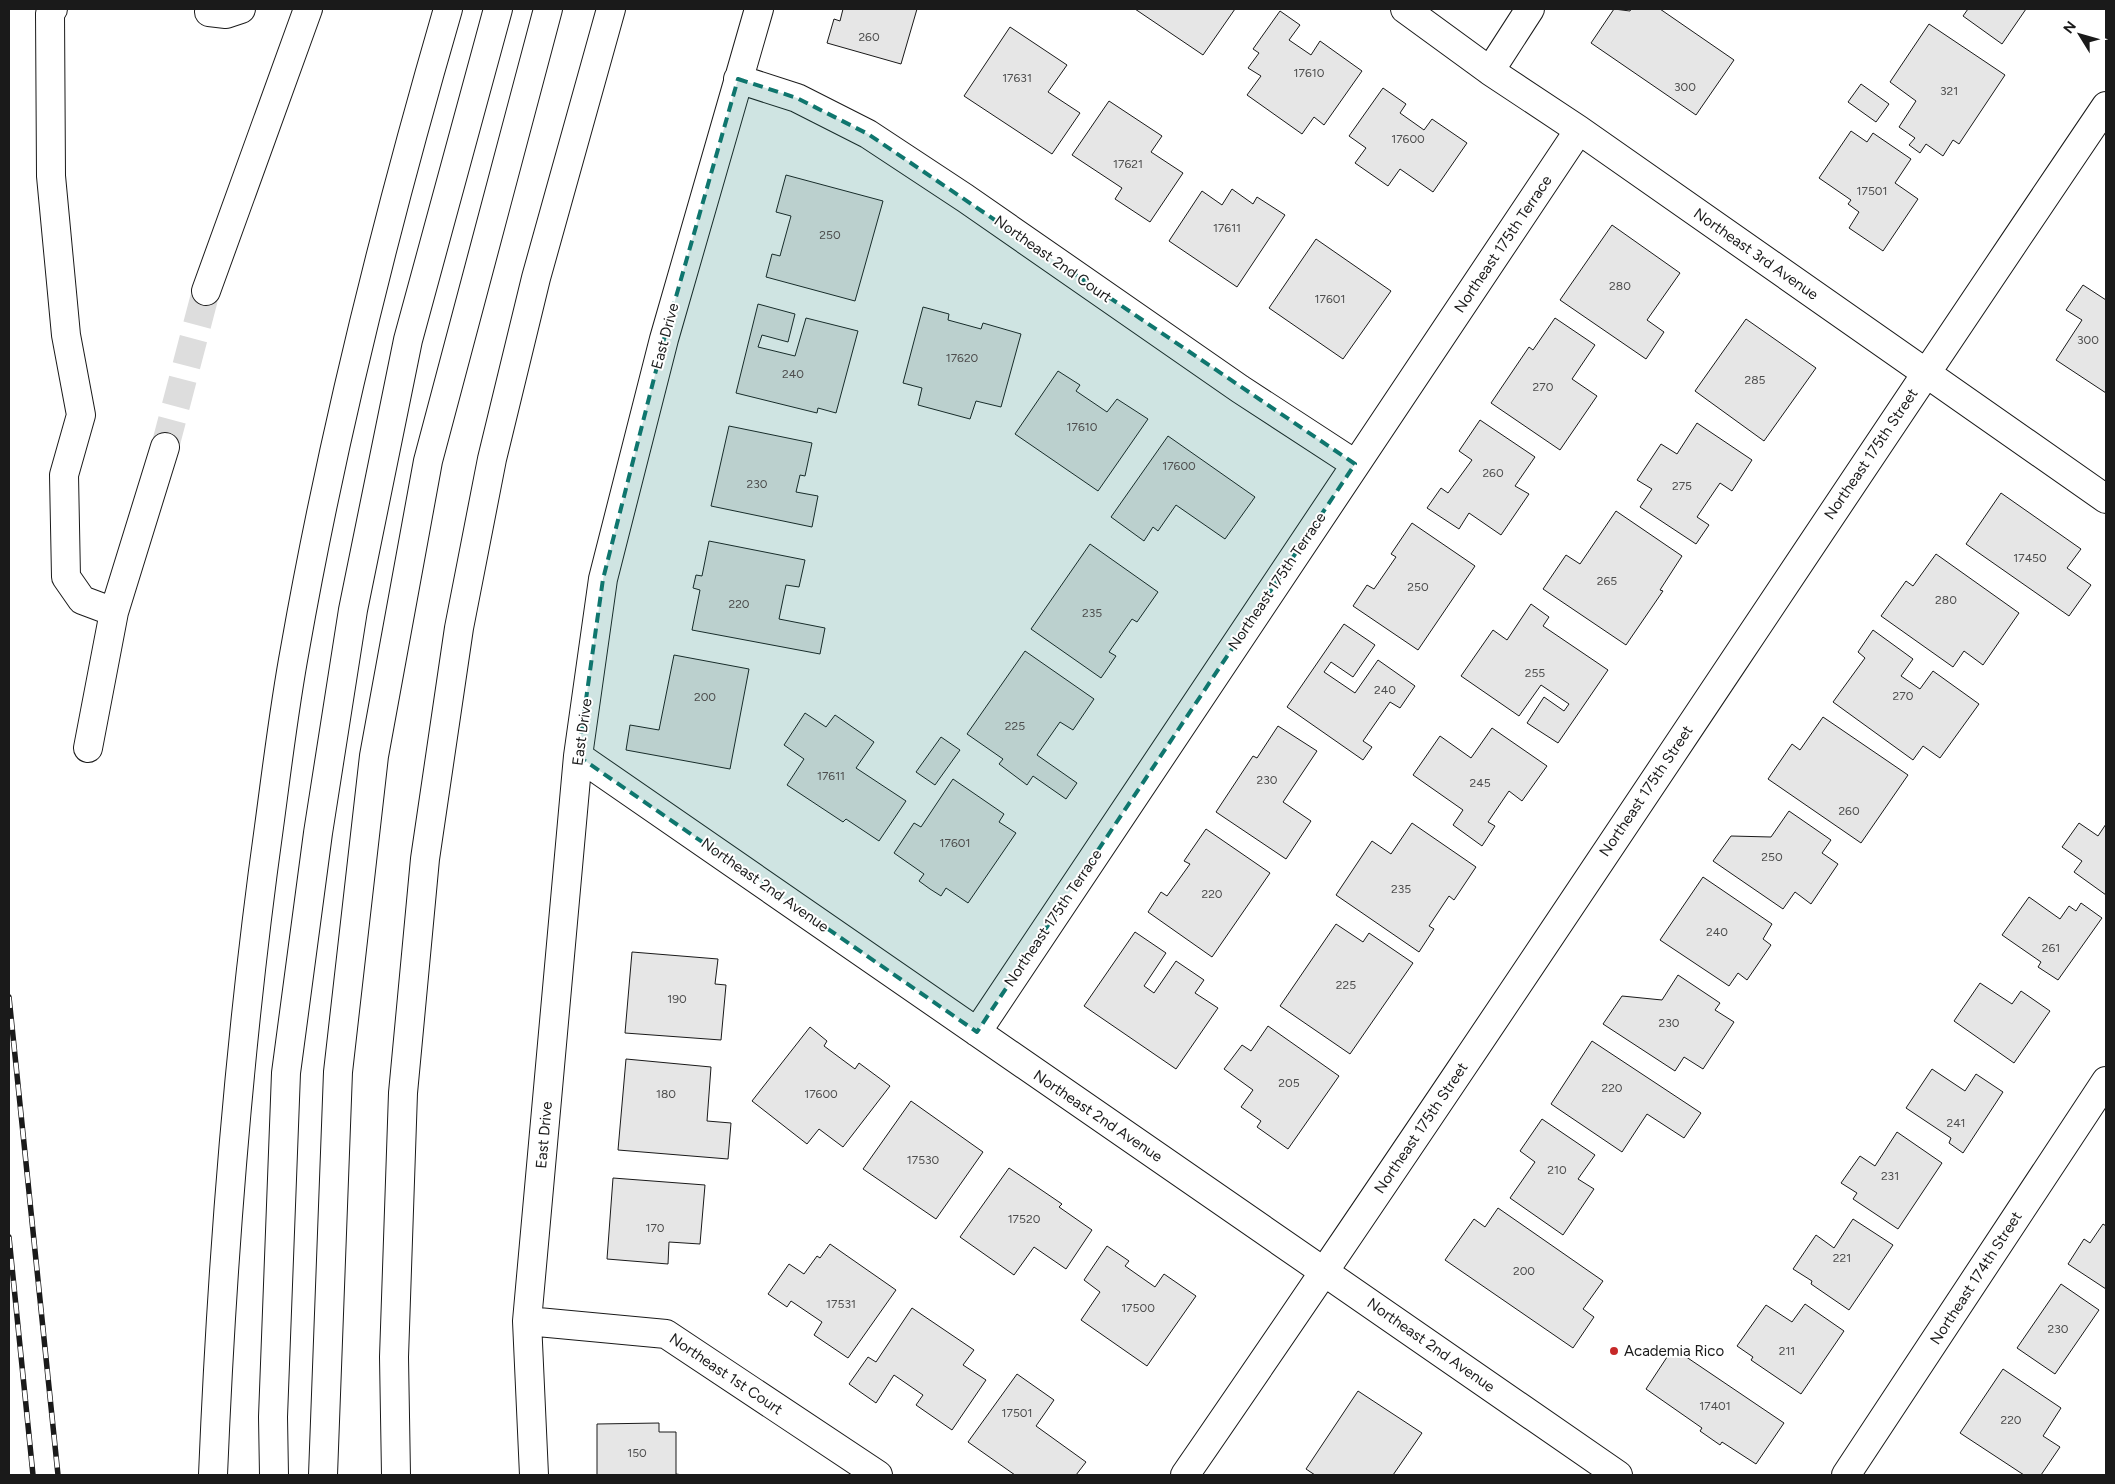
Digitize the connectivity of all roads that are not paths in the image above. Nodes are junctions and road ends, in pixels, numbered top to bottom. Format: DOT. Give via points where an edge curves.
graph roads {
  1 [pos="52,9"];
  2 [pos="241,9"];
  3 [pos="308,9"];
  4 [pos="448,9"];
  5 [pos="498,9"];
  6 [pos="548,9"];
  7 [pos="611,9"];
  8 [pos="759,9"];
  9 [pos="1405,9"];
  10 [pos="1530,9"];
  11 [pos="209,12"];
  12 [pos="1490,71"];
  13 [pos="738,79"];
  14 [pos="2106,106"];
  15 [pos="1579,130"];
  16 [pos="206,291"];
  17 [pos="1926,372"];
  18 [pos="165,448"];
  19 [pos="1356,464"];
  20 [pos="2106,500"];
  21 [pos="114,612"];
  22 [pos="88,748"];
  23 [pos="578,756"];
  24 [pos="977,1032"];
  25 [pos="2102,1096"];
  26 [pos="1325,1272"];
  27 [pos="528,1322"];
  28 [pos="213,1475"];
  29 [pos="274,1475"];
  30 [pos="323,1475"];
  31 [pos="396,1475"];
  32 [pos="534,1475"];
  33 [pos="878,1475"];
  34 [pos="1186,1475"];
  35 [pos="1618,1475"];
  36 [pos="1846,1475"];
  1 -- 21 [label="main road" via="51,176 66,335 81,415 64,475 66,577 82,600"];
  2 -- 11 [label="main road" via="226,14"];
  3 -- 16 [label="main road"];
  4 -- 28 [label="main road" via="368,310 322,506 294,652 252,944 238,1084 218,1346"];
  5 -- 29 [label="main road" via="408,340 353,610 318,833 286,1074"];
  6 -- 30 [label="main road" via="428,462 374,756 338,1072"];
  7 -- 31 [label="main road" via="536,278 492,459 459,628 426,858 403,1093 394,1357"];
  8 -- 13 [label="main road, East Drive"];
  9 -- 12 [label="main road, Northeast 3rd Avenue"];
  10 -- 12 [label="main road"];
  12 -- 15 [label="main road, Northeast 3rd Avenue"];
  13 -- 19 [label="main road, Northeast 2nd Court" via="797,98 868,134 1240,389"];
  13 -- 23 [label="main road, East Drive" via="664,339 603,579"];
  14 -- 17 [label="main road, Northeast 175th Street"];
  15 -- 17 [label="main road, Northeast 3rd Avenue"];
  15 -- 19 [label="main road, Northeast 175th Terrace"];
  17 -- 20 [label="main road, Northeast 3rd Avenue"];
  17 -- 26 [label="main road, Northeast 175th Street"];
  18 -- 21 [label="main road"];
  19 -- 24 [label="main road, Northeast 175th Terrace"];
  21 -- 22 [label="main road"];
  23 -- 24 [label="main road, Northeast 2nd Avenue"];
  23 -- 27 [label="main road, East Drive"];
  24 -- 26 [label="main road, Northeast 2nd Avenue"];
  25 -- 36 [label="main road, Northeast 174th Street"];
  26 -- 34 [label="main road, Northeast 175th Street"];
  26 -- 35 [label="main road, Northeast 2nd Avenue"];
  27 -- 32 [label="main road, East Drive"];
  27 -- 33 [label="main road, Northeast 1st Court" via="666,1334"];
}
